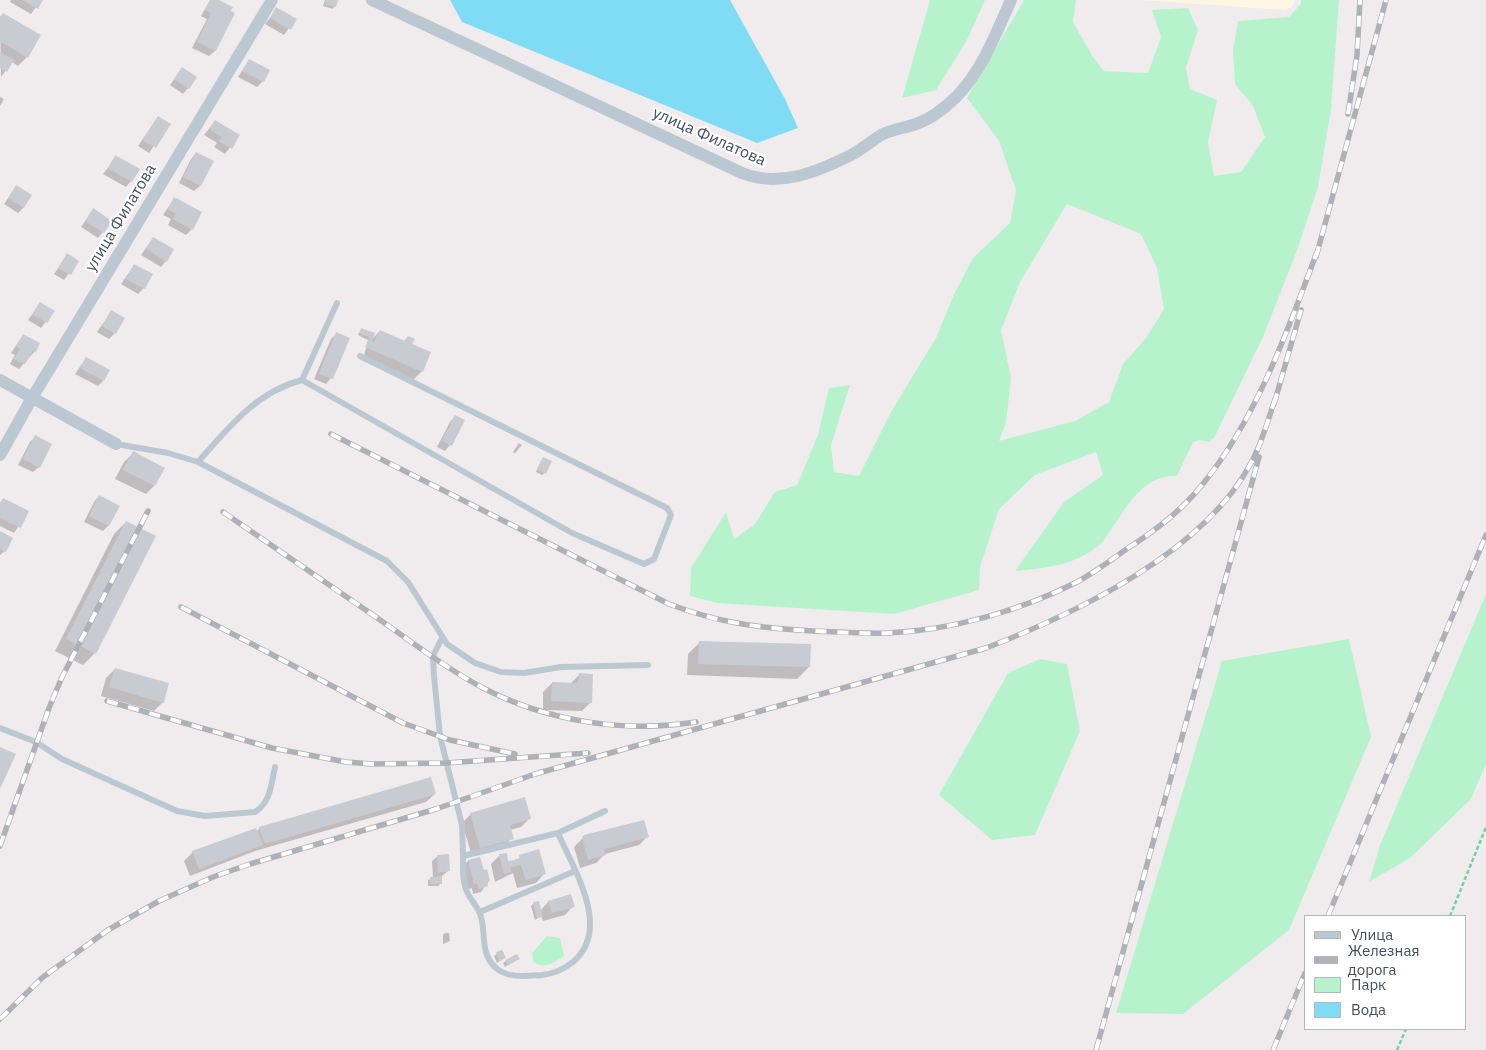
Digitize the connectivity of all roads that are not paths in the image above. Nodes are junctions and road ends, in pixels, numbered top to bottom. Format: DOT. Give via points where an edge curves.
graph roads {
  1 [pos="272,0"];
  2 [pos="372,0"];
  3 [pos="1012,0"];
  4 [pos="336,303"];
  5 [pos="360,356"];
  6 [pos="0,380"];
  7 [pos="302,380"];
  8 [pos="32,398"];
  9 [pos="116,444"];
  10 [pos="0,455"];
  11 [pos="198,462"];
  12 [pos="442,638"];
  13 [pos="648,665"];
  14 [pos="0,728"];
  15 [pos="274,767"];
  16 [pos="605,811"];
  17 [pos="558,833"];
  18 [pos="463,856"];
  19 [pos="574,871"];
  20 [pos="480,912"];
  1 -- 8 [label="street, улица Филатова"];
  2 -- 3 [label="street, улица Филатова" via="742,173 773,181 791,178 851,155 885,133 927,120 948,105 966,86 982,61"];
  4 -- 7 [label="lane"];
  5 -- 7 [label="lane" via="667,508 671,514 654,559 644,564 580,537"];
  6 -- 8 [label="street"];
  7 -- 11 [label="lane" via="259,399"];
  8 -- 9 [label="street"];
  8 -- 10 [label="street, улица Филатова"];
  9 -- 11 [label="lane"];
  11 -- 12 [label="lane" via="387,561 408,582"];
  12 -- 13 [label="lane" via="464,657 501,672"];
  12 -- 18 [label="lane" via="433,656 434,676 440,736 462,825"];
  14 -- 15 [label="lane" via="36,742 62,759 177,811 195,815 255,812 262,808 268,799"];
  16 -- 17 [label="lane"];
  17 -- 18 [label="lane"];
  17 -- 19 [label="lane"];
  18 -- 20 [label="lane" via="466,888"];
  19 -- 20 [label="lane"];
  19 -- 20 [label="lane" via="587,903 590,935 582,953 561,970 546,975 517,976 498,970 485,951"];
}
